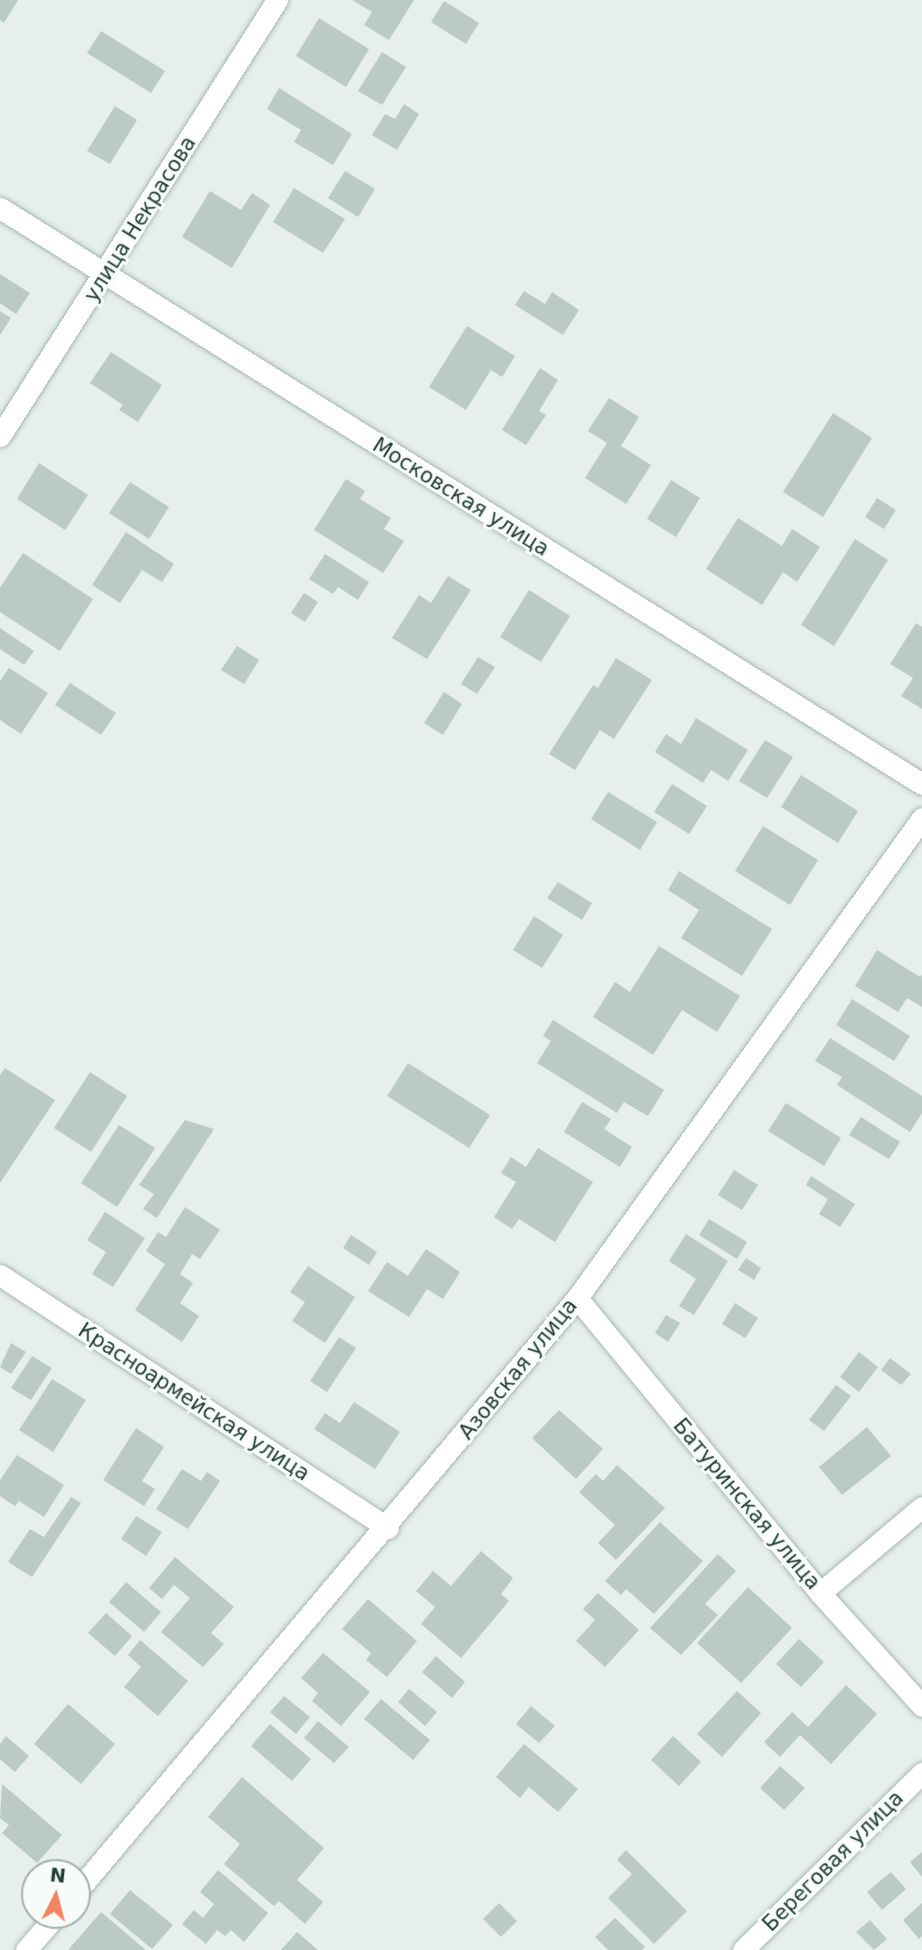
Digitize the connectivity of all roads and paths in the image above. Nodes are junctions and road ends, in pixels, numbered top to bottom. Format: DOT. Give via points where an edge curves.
graph roads {
  1 [pos="276,0"];
  2 [pos="0,208"];
  3 [pos="105,275"];
  4 [pos="0,436"];
  5 [pos="922,784"];
  6 [pos="922,818"];
  7 [pos="0,1275"];
  8 [pos="577,1298"];
  9 [pos="922,1507"];
  10 [pos="387,1528"];
  11 [pos="820,1593"];
  12 [pos="922,1706"];
  13 [pos="922,1773"];
  14 [pos="91,1875"];
  15 [pos="44,1929"];
  16 [pos="26,1950"];
  17 [pos="743,1950"];
  1 -- 3 [label="street, улица Некрасова"];
  2 -- 3 [label="street, Московская улица"];
  3 -- 4 [label="street, улица Некрасова"];
  3 -- 5 [label="street, Московская улица"];
  6 -- 8 [label="street, Азовская улица"];
  7 -- 10 [label="street, Красноармейская улица"];
  8 -- 10 [label="street, Азовская улица"];
  8 -- 11 [label="street, Батуринская улица"];
  9 -- 11 [label="street"];
  10 -- 14 [label="street, Азовская улица"];
  11 -- 12 [label="street, Батуринская улица"];
  13 -- 17 [label="street, Береговая улица"];
  15 -- 16 [label="street"];
}
